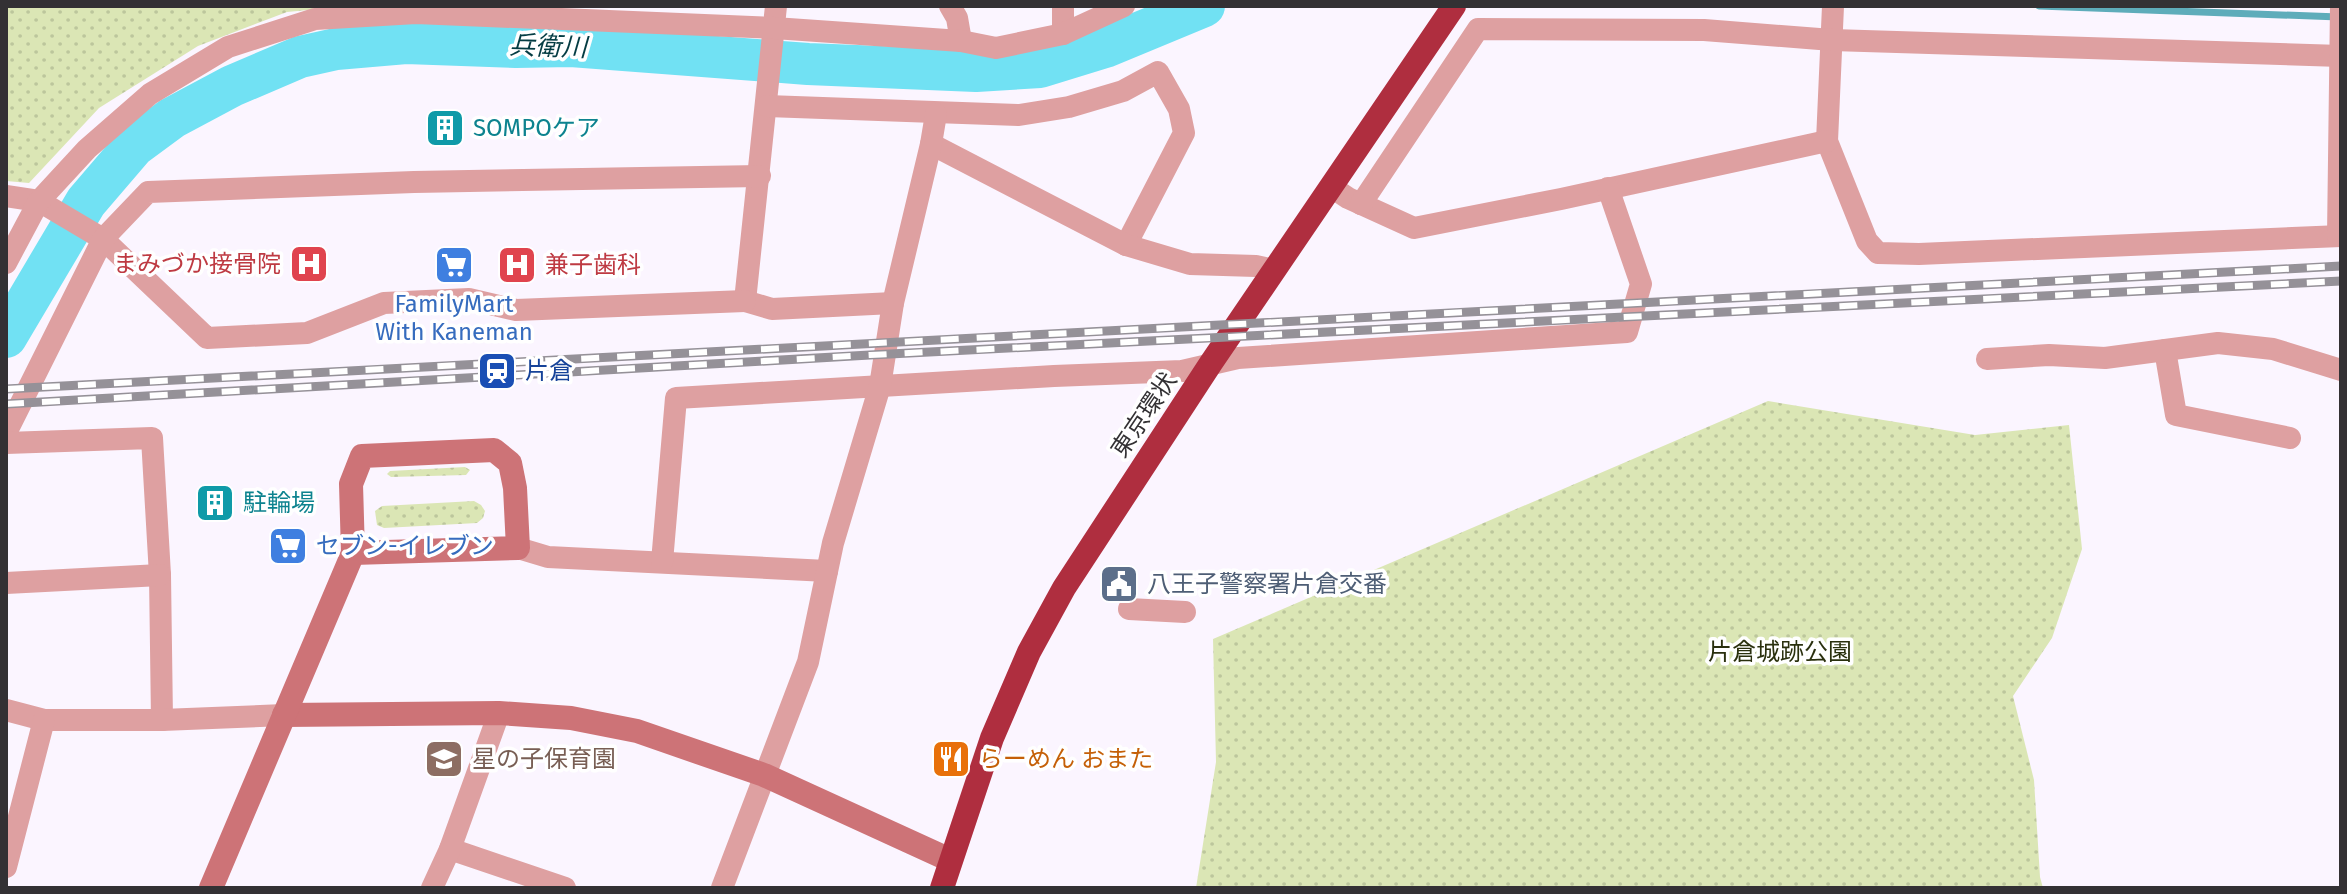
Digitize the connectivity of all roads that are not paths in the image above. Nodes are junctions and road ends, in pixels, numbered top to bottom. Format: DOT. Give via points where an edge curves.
graph roads {
  1 [pos="950,6"];
  2 [pos="1063,6"];
  3 [pos="1124,6"];
  4 [pos="2341,6"];
  5 [pos="1453,8"];
  6 [pos="1832,11"];
  7 [pos="622,15"];
  8 [pos="774,27"];
  9 [pos="1063,34"];
  10 [pos="1832,40"];
  11 [pos="961,41"];
  12 [pos="2340,56"];
  13 [pos="768,100"];
  14 [pos="936,114"];
  15 [pos="1827,141"];
  16 [pos="931,144"];
  17 [pos="760,176"];
  18 [pos="1333,188"];
  19 [pos="1608,188"];
  20 [pos="6,196"];
  21 [pos="39,201"];
  22 [pos="1361,204"];
  23 [pos="2340,236"];
  24 [pos="103,239"];
  25 [pos="1126,245"];
  26 [pos="6,263"];
  27 [pos="1275,270"];
  28 [pos="745,301"];
  29 [pos="893,303"];
  30 [pos="2165,350"];
  31 [pos="1987,359"];
  32 [pos="1211,363"];
  33 [pos="2341,370"];
  34 [pos="880,386"];
  35 [pos="6,433"];
  36 [pos="2290,438"];
  37 [pos="6,443"];
  38 [pos="518,548"];
  39 [pos="353,553"];
  40 [pos="662,562"];
  41 [pos="827,571"];
  42 [pos="160,575"];
  43 [pos="6,583"];
  44 [pos="1129,609"];
  45 [pos="1185,612"];
  46 [pos="6,710"];
  47 [pos="499,713"];
  48 [pos="284,715"];
  49 [pos="44,720"];
  50 [pos="162,720"];
  51 [pos="764,775"];
  52 [pos="450,849"];
  53 [pos="950,860"];
  54 [pos="6,867"];
  55 [pos="211,888"];
  56 [pos="432,888"];
  57 [pos="565,888"];
  58 [pos="722,888"];
  59 [pos="942,888"];
  1 -- 11 [label="street"];
  2 -- 9 [label="street"];
  3 -- 9 [label="street"];
  4 -- 12 [label="street"];
  5 -- 18 [label="highway, 東京環状"];
  6 -- 10 [label="street"];
  7 -- 8 [label="street"];
  7 -- 21 [label="street" via="416,13 315,19 228,47 150,94 87,149"];
  8 -- 11 [label="street"];
  8 -- 13 [label="street"];
  9 -- 11 [label="street" via="996,48"];
  10 -- 12 [label="street"];
  10 -- 15 [label="street"];
  10 -- 22 [label="street" via="1704,30 1478,29"];
  12 -- 23 [label="street"];
  13 -- 14 [label="street"];
  13 -- 17 [label="street"];
  14 -- 16 [label="street"];
  14 -- 25 [label="street" via="1019,115 1069,107 1123,91 1158,72 1179,109 1184,133"];
  15 -- 19 [label="street"];
  15 -- 23 [label="street" via="1867,241 1878,253"];
  16 -- 25 [label="street"];
  16 -- 29 [label="street"];
  17 -- 24 [label="street" via="148,192"];
  17 -- 28 [label="street"];
  18 -- 22 [label="street"];
  18 -- 27 [label="highway, 東京環状"];
  19 -- 22 [label="street" via="1414,228"];
  19 -- 32 [label="street" via="1641,284 1627,332"];
  20 -- 21 [label="street"];
  21 -- 24 [label="street"];
  21 -- 26 [label="street"];
  24 -- 28 [label="street" via="207,338 307,333 384,303 469,299 516,310"];
  24 -- 35 [label="street"];
  25 -- 27 [label="street" via="1190,264"];
  27 -- 32 [label="highway, 東京環状"];
  28 -- 29 [label="street" via="772,309"];
  29 -- 34 [label="street"];
  30 -- 31 [label="street" via="2105,358"];
  30 -- 33 [label="street" via="2218,343 2273,349"];
  30 -- 36 [label="street" via="2176,415"];
  32 -- 34 [label="street" via="1182,371"];
  32 -- 53 [label="highway, 東京環状" via="1064,588 1029,652 992,738"];
  34 -- 40 [label="street" via="676,398"];
  34 -- 41 [label="street"];
  37 -- 42 [label="street" via="152,438"];
  38 -- 39 [label="street"];
  38 -- 39 [label="street" via="510,463 494,450 362,456 351,484"];
  38 -- 40 [label="street" via="548,557"];
  39 -- 48 [label="street"];
  40 -- 41 [label="street"];
  41 -- 51 [label="street" via="808,662"];
  42 -- 43 [label="street"];
  42 -- 50 [label="street"];
  44 -- 45 [label="street"];
  46 -- 49 [label="street"];
  47 -- 48 [label="street"];
  47 -- 51 [label="street" via="571,718 637,731"];
  47 -- 52 [label="street"];
  48 -- 50 [label="street"];
  48 -- 55 [label="street"];
  49 -- 50 [label="street"];
  49 -- 54 [label="street"];
  51 -- 53 [label="street"];
  51 -- 58 [label="street"];
  52 -- 56 [label="street"];
  52 -- 57 [label="street"];
  53 -- 59 [label="highway, 東京環状"];
}
